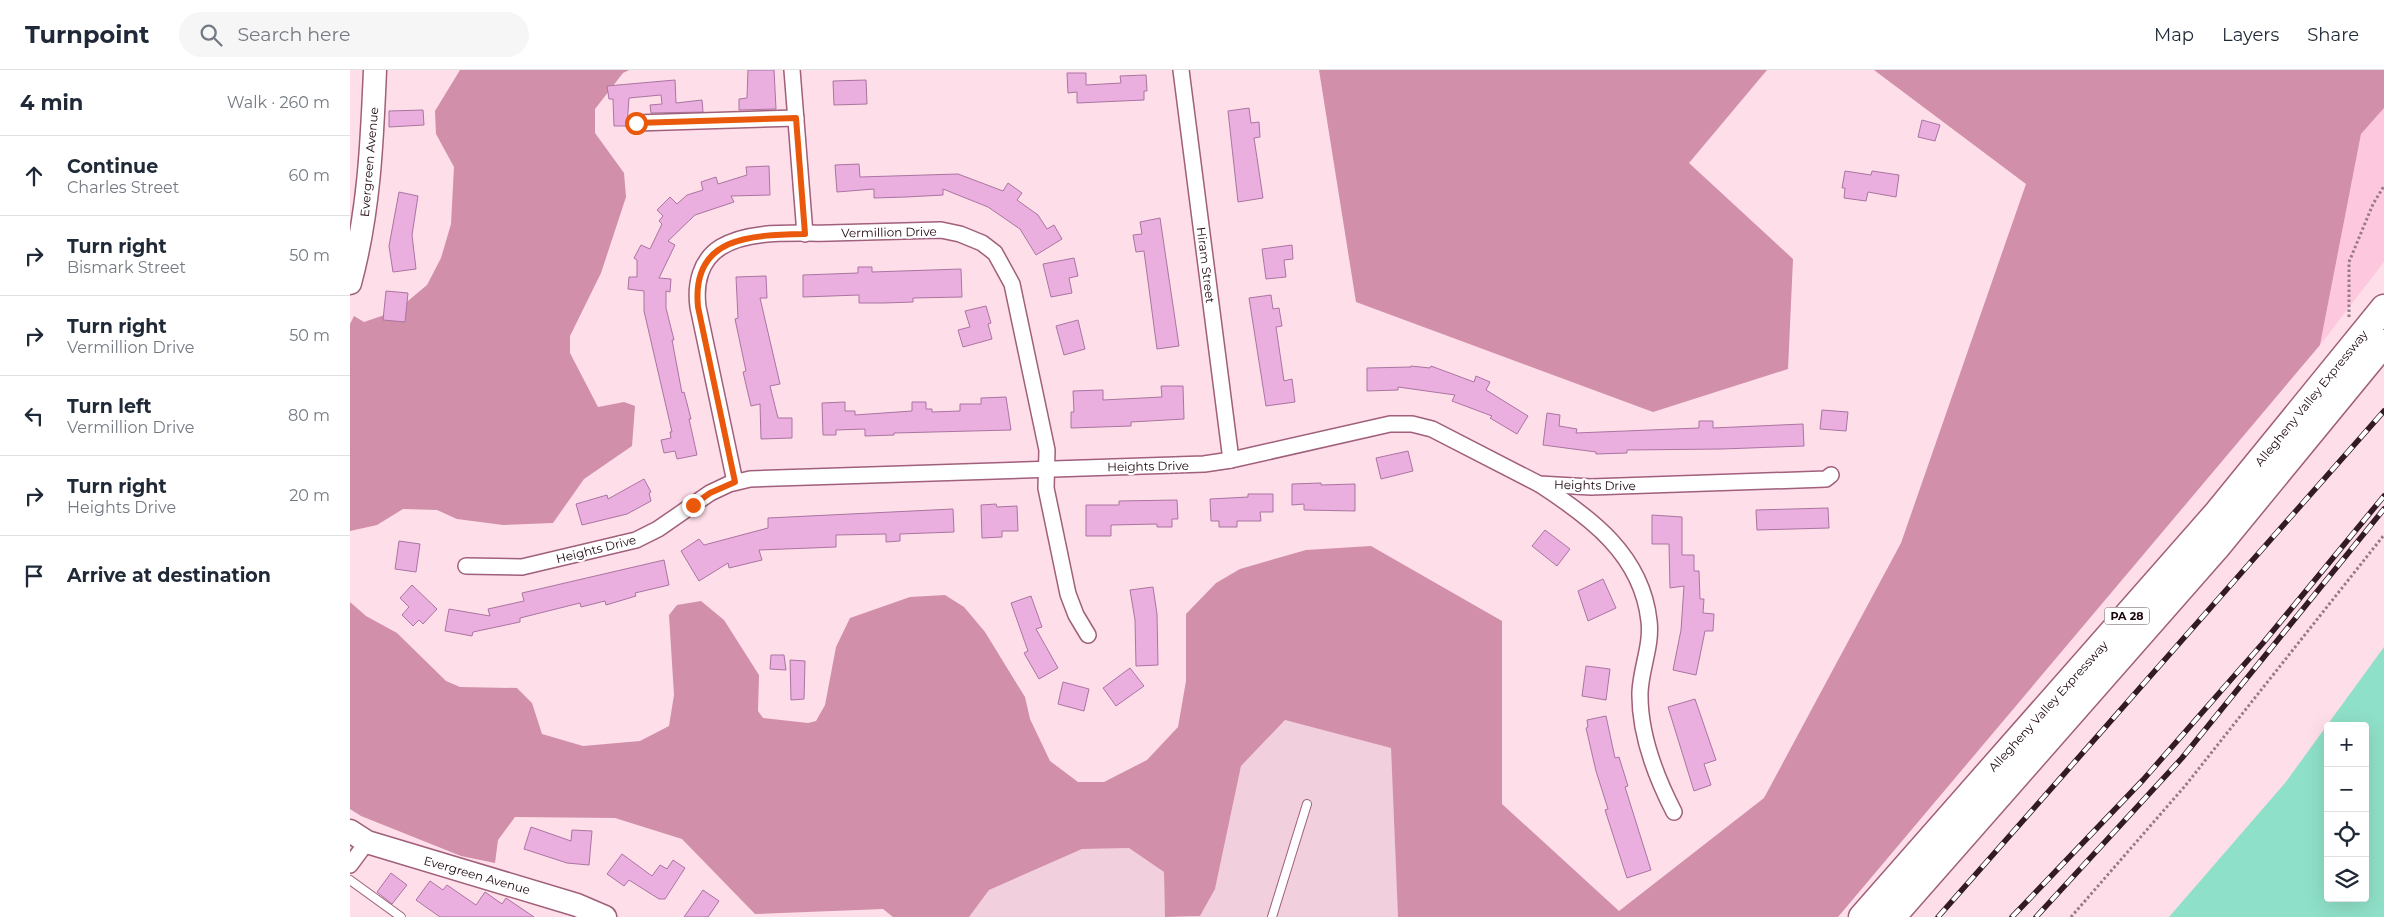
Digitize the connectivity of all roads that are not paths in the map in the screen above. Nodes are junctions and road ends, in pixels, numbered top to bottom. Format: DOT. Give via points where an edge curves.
graph roads {
  1 [pos="375,70"];
  2 [pos="792,70"];
  3 [pos="1181,70"];
  4 [pos="796,118"];
  5 [pos="636,123"];
  6 [pos="805,234"];
  7 [pos="350,283"];
  8 [pos="2384,308"];
  9 [pos="2372,341"];
  10 [pos="1231,460"];
  11 [pos="1046,468"];
  12 [pos="1831,475"];
  13 [pos="735,482"];
  14 [pos="1538,484"];
  15 [pos="466,566"];
  16 [pos="1088,635"];
  17 [pos="1307,804"];
  18 [pos="1674,812"];
  19 [pos="359,836"];
  20 [pos="350,865"];
  21 [pos="350,880"];
  22 [pos="401,917"];
  23 [pos="605,917"];
  24 [pos="1272,917"];
  25 [pos="1862,917"];
  26 [pos="1892,917"];
  1 -- 7 [label="main road, Evergreen Avenue" via="371,169 362,234"];
  2 -- 4 [label="street"];
  3 -- 10 [label="street, Hiram Street"];
  4 -- 5 [label="street"];
  4 -- 6 [label="street"];
  6 -- 11 [label="street, Vermillion Drive" via="941,230 960,234 995,253 1012,284 1020,315 1047,450"];
  6 -- 13 [label="street, Vermillion Drive" via="735,240 720,248 700,272 696,291 698,307"];
  8 -- 9 [label="highway, Allegheny Valley Expressway / PA 28"];
  9 -- 25 [label="highway, Allegheny Valley Expressway / PA 28"];
  9 -- 26 [label="highway, Allegheny Valley Expressway / PA 28" via="2216,548"];
  10 -- 11 [label="street, Heights Drive" via="1204,464"];
  10 -- 14 [label="street, Heights Drive" via="1390,424 1412,424 1432,428"];
  11 -- 13 [label="street, Heights Drive" via="750,478"];
  11 -- 16 [label="street, Vermillion Drive" via="1046,488 1068,594"];
  12 -- 14 [label="street, Heights Drive" via="1826,479 1590,487"];
  13 -- 15 [label="street, Heights Drive" via="710,493 658,529 636,540 522,567"];
  14 -- 18 [label="street" via="1572,506 1617,546 1632,565 1643,590 1649,621 1649,648 1640,691 1641,713 1649,752"];
  17 -- 24 [label="lane"];
  19 -- 20 [label="street"];
  19 -- 23 [label="main road, Evergreen Avenue" via="577,904"];
  21 -- 22 [label="lane"];
}
